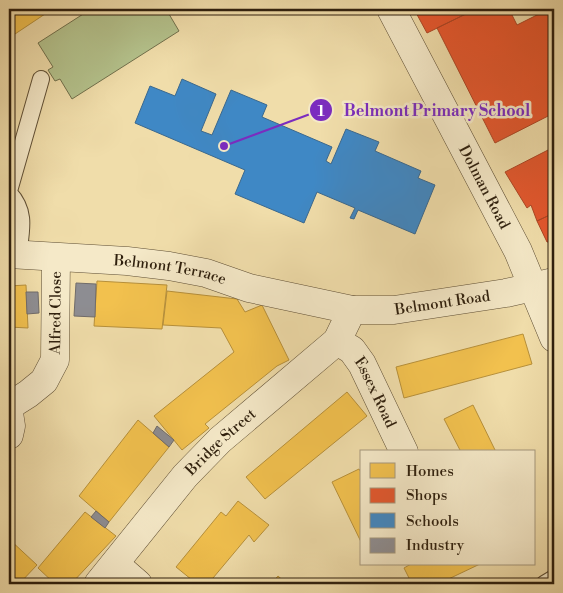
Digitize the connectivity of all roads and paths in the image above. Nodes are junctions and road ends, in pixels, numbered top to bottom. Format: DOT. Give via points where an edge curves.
graph roads {
  1 [pos="391,9"];
  2 [pos="41,79"];
  3 [pos="9,192"];
  4 [pos="14,255"];
  5 [pos="56,258"];
  6 [pos="544,284"];
  7 [pos="341,308"];
  8 [pos="554,338"];
  9 [pos="337,341"];
  10 [pos="9,406"];
  11 [pos="9,413"];
  12 [pos="9,435"];
  13 [pos="403,450"];
  14 [pos="106,574"];
  15 [pos="554,578"];
  16 [pos="138,584"];
  17 [pos="544,584"];
  1 -- 6 [label="street, Dolman Road" via="518,251"];
  2 -- 3 [label="lane"];
  3 -- 4 [label="lane" via="18,202 22,219"];
  4 -- 5 [label="street, Belmont Terrace"];
  5 -- 7 [label="street, Belmont Terrace" via="169,266"];
  5 -- 10 [label="street, Alfred Close" via="56,360 44,381"];
  6 -- 7 [label="street, Belmont Road" via="394,310"];
  6 -- 8 [label="street, Dolman Road"];
  7 -- 9 [label="street, Bridge Street"];
  9 -- 13 [label="street, Essex Road" via="352,350 362,364"];
  9 -- 14 [label="street, Bridge Street" via="220,440 185,476"];
  11 -- 12 [label="street"];
  14 -- 16 [label="street"];
  15 -- 17 [label="lane"];
}
